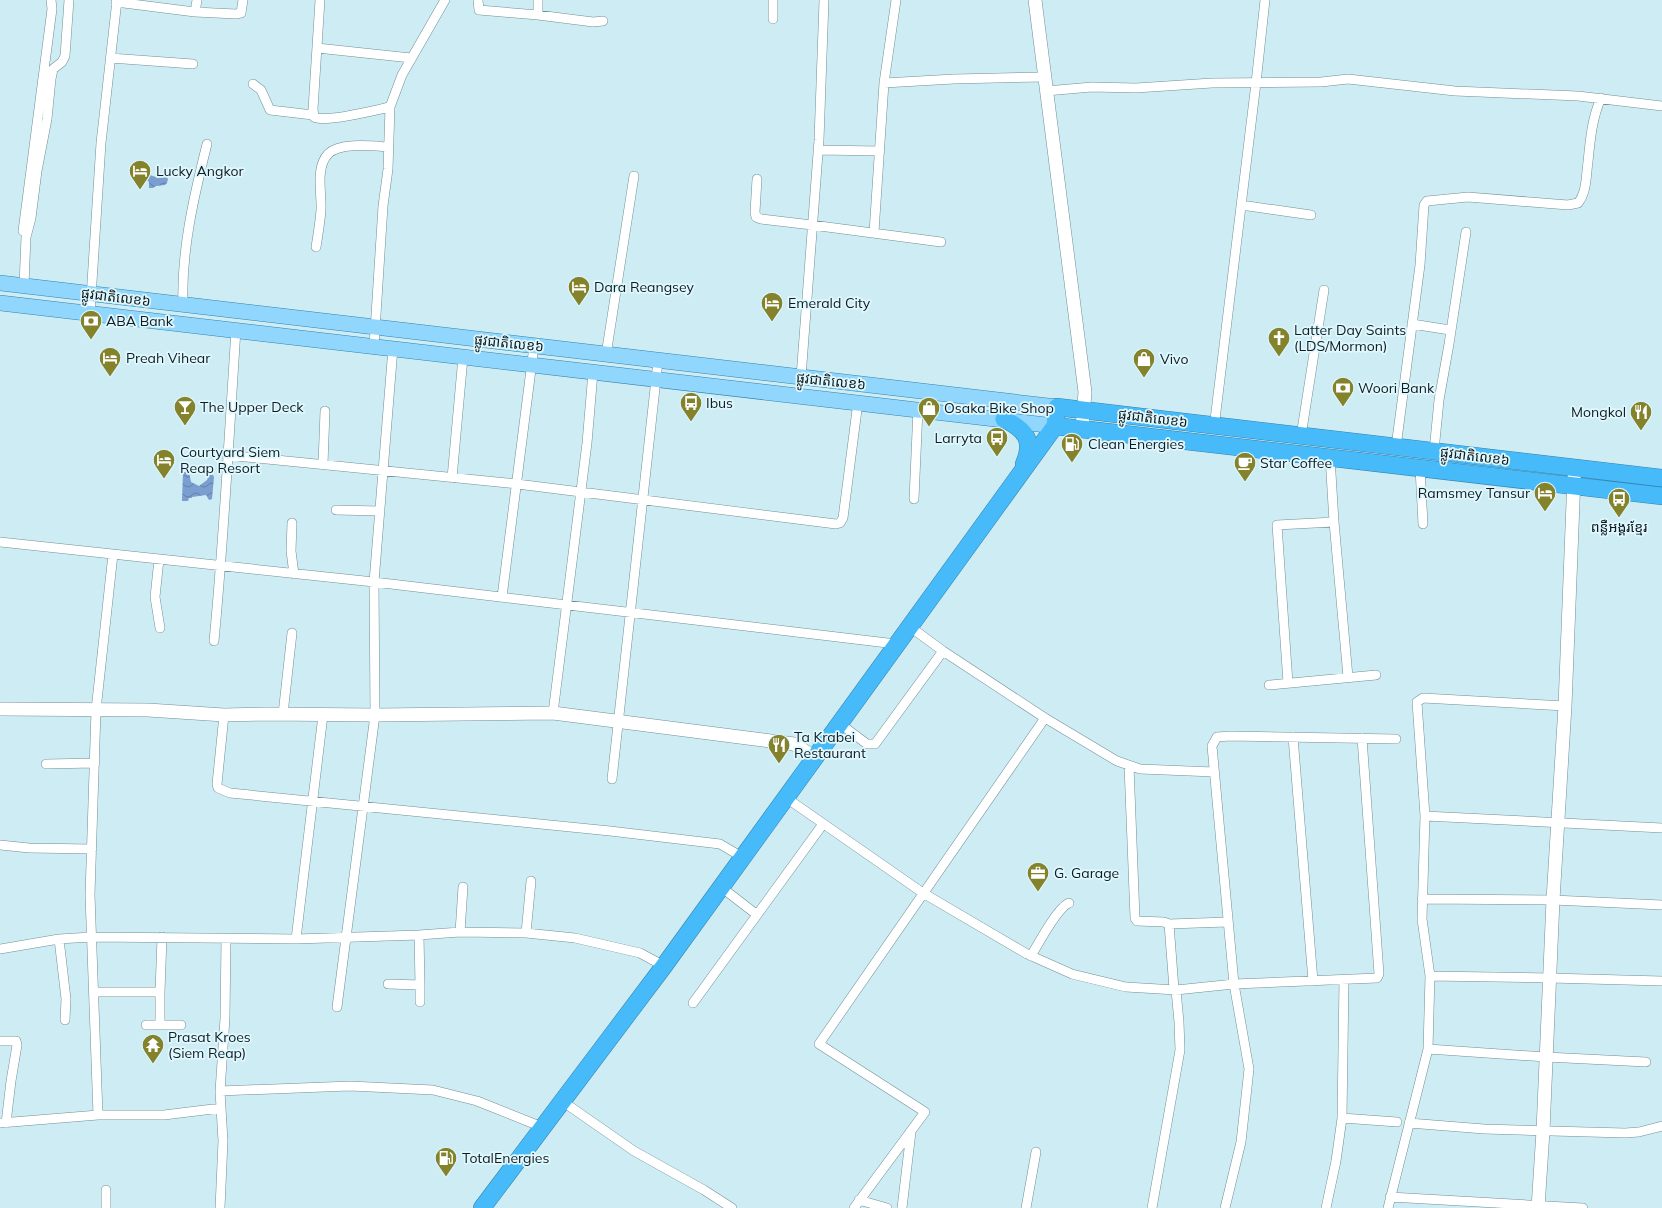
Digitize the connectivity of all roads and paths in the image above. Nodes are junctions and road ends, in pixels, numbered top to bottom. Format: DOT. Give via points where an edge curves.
graph roads {
  1 [pos="51,0"];
  2 [pos="69,0"];
  3 [pos="197,0"];
  4 [pos="243,0"];
  5 [pos="320,0"];
  6 [pos="445,0"];
  7 [pos="478,0"];
  8 [pos="538,0"];
  9 [pos="773,0"];
  10 [pos="824,0"];
  11 [pos="896,0"];
  12 [pos="1035,0"];
  13 [pos="1265,0"];
  14 [pos="117,1"];
  15 [pos="195,12"];
  16 [pos="538,15"];
  17 [pos="773,19"];
  18 [pos="603,21"];
  19 [pos="317,48"];
  20 [pos="110,58"];
  21 [pos="411,58"];
  22 [pos="192,64"];
  23 [pos="1044,78"];
  24 [pos="884,83"];
  25 [pos="1256,83"];
  26 [pos="253,84"];
  27 [pos="1046,91"];
  28 [pos="1601,98"];
  29 [pos="1662,106"];
  30 [pos="390,107"];
  31 [pos="313,114"];
  32 [pos="207,144"];
  33 [pos="388,147"];
  34 [pos="818,150"];
  35 [pos="880,150"];
  36 [pos="634,176"];
  37 [pos="757,178"];
  38 [pos="1241,205"];
  39 [pos="1311,215"];
  40 [pos="812,224"];
  41 [pos="874,232"];
  42 [pos="1466,232"];
  43 [pos="941,242"];
  44 [pos="316,247"];
  45 [pos="25,260"];
  46 [pos="0,283"];
  47 [pos="24,285"];
  48 [pos="1324,290"];
  49 [pos="91,294"];
  50 [pos="0,303"];
  51 [pos="183,305"];
  52 [pos="90,313"];
  53 [pos="1412,324"];
  54 [pos="375,328"];
  55 [pos="236,330"];
  56 [pos="1450,330"];
  57 [pos="374,346"];
  58 [pos="534,346"];
  59 [pos="393,348"];
  60 [pos="606,354"];
  61 [pos="464,356"];
  62 [pos="658,361"];
  63 [pos="532,365"];
  64 [pos="593,372"];
  65 [pos="801,377"];
  66 [pos="656,379"];
  67 [pos="858,402"];
  68 [pos="1057,407"];
  69 [pos="918,409"];
  70 [pos="1083,410"];
  71 [pos="325,411"];
  72 [pos="1004,419"];
  73 [pos="1054,426"];
  74 [pos="1215,426"];
  75 [pos="1082,429"];
  76 [pos="1301,436"];
  77 [pos="1212,444"];
  78 [pos="1396,447"];
  79 [pos="1434,451"];
  80 [pos="227,455"];
  81 [pos="1330,457"];
  82 [pos="323,464"];
  83 [pos="1420,468"];
  84 [pos="1576,468"];
  85 [pos="383,471"];
  86 [pos="1020,473"];
  87 [pos="452,478"];
  88 [pos="1662,478"];
  89 [pos="517,484"];
  90 [pos="1574,486"];
  91 [pos="580,493"];
  92 [pos="1662,496"];
  93 [pos="914,499"];
  94 [pos="643,500"];
  95 [pos="336,510"];
  96 [pos="380,511"];
  97 [pos="1334,522"];
  98 [pos="292,523"];
  99 [pos="1423,524"];
  100 [pos="0,542"];
  101 [pos="113,554"];
  102 [pos="159,559"];
  103 [pos="221,566"];
  104 [pos="294,574"];
  105 [pos="374,582"];
  106 [pos="502,597"];
  107 [pos="566,604"];
  108 [pos="632,614"];
  109 [pos="909,626"];
  110 [pos="160,628"];
  111 [pos="292,633"];
  112 [pos="214,641"];
  113 [pos="896,644"];
  114 [pos="944,651"];
  115 [pos="1376,674"];
  116 [pos="1348,677"];
  117 [pos="1288,683"];
  118 [pos="1269,685"];
  119 [pos="1565,706"];
  120 [pos="0,709"];
  121 [pos="96,710"];
  122 [pos="553,713"];
  123 [pos="283,714"];
  124 [pos="224,715"];
  125 [pos="323,715"];
  126 [pos="375,716"];
  127 [pos="1045,718"];
  128 [pos="619,722"];
  129 [pos="839,723"];
  130 [pos="1293,737"];
  131 [pos="1362,738"];
  132 [pos="1396,739"];
  133 [pos="814,757"];
  134 [pos="46,764"];
  135 [pos="95,764"];
  136 [pos="1129,766"];
  137 [pos="1214,772"];
  138 [pos="612,779"];
  139 [pos="785,797"];
  140 [pos="313,802"];
  141 [pos="364,805"];
  142 [pos="1425,816"];
  143 [pos="823,824"];
  144 [pos="1557,824"];
  145 [pos="1662,828"];
  146 [pos="0,846"];
  147 [pos="92,849"];
  148 [pos="742,857"];
  149 [pos="531,881"];
  150 [pos="464,887"];
  151 [pos="721,887"];
  152 [pos="923,893"];
  153 [pos="1422,899"];
  154 [pos="1553,900"];
  155 [pos="1069,903"];
  156 [pos="1662,905"];
  157 [pos="756,914"];
  158 [pos="1227,922"];
  159 [pos="1169,924"];
  160 [pos="460,932"];
  161 [pos="526,933"];
  162 [pos="419,935"];
  163 [pos="91,937"];
  164 [pos="162,937"];
  165 [pos="345,938"];
  166 [pos="59,939"];
  167 [pos="226,939"];
  168 [pos="296,939"];
  169 [pos="0,949"];
  170 [pos="1031,956"];
  171 [pos="664,966"];
  172 [pos="1430,976"];
  173 [pos="1550,978"];
  174 [pos="1344,980"];
  175 [pos="1313,981"];
  176 [pos="1662,981"];
  177 [pos="388,984"];
  178 [pos="1234,984"];
  179 [pos="420,985"];
  180 [pos="1175,990"];
  181 [pos="94,992"];
  182 [pos="160,992"];
  183 [pos="420,1002"];
  184 [pos="692,1003"];
  185 [pos="337,1007"];
  186 [pos="65,1020"];
  187 [pos="160,1024"];
  188 [pos="146,1025"];
  189 [pos="181,1025"];
  190 [pos="0,1041"];
  191 [pos="1428,1049"];
  192 [pos="1546,1057"];
  193 [pos="1646,1062"];
  194 [pos="220,1091"];
  195 [pos="562,1102"];
  196 [pos="221,1108"];
  197 [pos="98,1115"];
  198 [pos="1342,1118"];
  199 [pos="1397,1122"];
  200 [pos="3,1123"];
  201 [pos="1409,1123"];
  202 [pos="1662,1126"];
  203 [pos="542,1127"];
  204 [pos="912,1130"];
  205 [pos="1543,1131"];
  206 [pos="1036,1152"];
  207 [pos="106,1190"];
  208 [pos="1390,1197"];
  209 [pos="859,1200"];
  210 [pos="1538,1206"];
  211 [pos="106,1208"];
  212 [pos="220,1208"];
  213 [pos="482,1208"];
  214 [pos="732,1208"];
  215 [pos="854,1208"];
  216 [pos="887,1208"];
  217 [pos="902,1208"];
  218 [pos="1026,1208"];
  219 [pos="1152,1208"];
  220 [pos="1224,1208"];
  221 [pos="1326,1208"];
  222 [pos="1388,1208"];
  223 [pos="1583,1208"];
  1 -- 45 [label="street" via="20,254"];
  2 -- 45 [label="street" via="65,56 54,69 51,79 47,118 26,237"];
  3 -- 15 [label="street"];
  4 -- 15 [label="street" via="241,12 236,14"];
  5 -- 19 [label="street"];
  6 -- 21 [label="street"];
  7 -- 16 [label="street" via="479,10"];
  8 -- 16 [label="street"];
  9 -- 17 [label="street"];
  10 -- 34 [label="street"];
  11 -- 24 [label="street"];
  12 -- 23 [label="street"];
  13 -- 25 [label="street"];
  14 -- 15 [label="street"];
  14 -- 20 [label="street"];
  16 -- 18 [label="street"];
  19 -- 21 [label="street"];
  19 -- 31 [label="street"];
  20 -- 22 [label="street"];
  20 -- 49 [label="street" via="101,142"];
  21 -- 30 [label="street"];
  23 -- 24 [label="street"];
  23 -- 27 [label="street"];
  24 -- 35 [label="street"];
  25 -- 27 [label="street" via="1136,88 1092,87"];
  25 -- 28 [label="street" via="1348,79 1455,91"];
  25 -- 38 [label="street"];
  26 -- 31 [label="street" via="261,90 270,110"];
  27 -- 70 [label="street" via="1085,392"];
  28 -- 29 [label="street"];
  28 -- 53 [label="street" via="1596,109 1586,184 1578,203 1568,205 1468,197 1427,201 1424,205 1420,265"];
  30 -- 31 [label="street" via="326,119 316,118"];
  30 -- 33 [label="street"];
  32 -- 51 [label="street" via="185,255"];
  33 -- 44 [label="street" via="355,146 328,153 322,164 320,178 321,210"];
  33 -- 54 [label="street"];
  34 -- 35 [label="street"];
  34 -- 40 [label="street"];
  35 -- 41 [label="street"];
  36 -- 60 [label="street"];
  37 -- 40 [label="street" via="756,217 761,220"];
  38 -- 39 [label="street"];
  38 -- 74 [label="street"];
  40 -- 41 [label="street"];
  40 -- 65 [label="street"];
  41 -- 43 [label="street"];
  42 -- 56 [label="street"];
  45 -- 47 [label="street"];
  46 -- 47 [label="main road, ផ្លូវជាតិលេខ៦"];
  47 -- 49 [label="main road, ផ្លូវជាតិលេខ៦"];
  48 -- 76 [label="street"];
  49 -- 51 [label="main road, ផ្លូវជាតិលេខ៦"];
  49 -- 52 [label="street"];
  50 -- 52 [label="main road, ផ្លូវជាតិលេខ៦"];
  51 -- 54 [label="main road, ផ្លូវជាតិលេខ៦"];
  52 -- 55 [label="main road, ផ្លូវជាតិលេខ៦"];
  53 -- 56 [label="street"];
  53 -- 78 [label="street"];
  54 -- 57 [label="street"];
  54 -- 58 [label="main road, ផ្លូវជាតិលេខ៦"];
  55 -- 57 [label="main road, ផ្លូវជាតិលេខ៦"];
  55 -- 80 [label="street"];
  56 -- 79 [label="street"];
  57 -- 59 [label="main road, ផ្លូវជាតិលេខ៦"];
  58 -- 60 [label="main road, ផ្លូវជាតិលេខ៦"];
  58 -- 63 [label="street"];
  59 -- 61 [label="main road, ផ្លូវជាតិលេខ៦"];
  59 -- 85 [label="street"];
  60 -- 62 [label="main road, ផ្លូវជាតិលេខ៦"];
  61 -- 63 [label="main road, ផ្លូវជាតិលេខ៦"];
  61 -- 87 [label="street"];
  62 -- 65 [label="main road, ផ្លូវជាតិលេខ៦"];
  62 -- 66 [label="street"];
  63 -- 64 [label="main road, ផ្លូវជាតិលេខ៦"];
  63 -- 89 [label="street"];
  64 -- 66 [label="main road, ផ្លូវជាតិលេខ៦"];
  64 -- 91 [label="street"];
  65 -- 68 [label="main road, ផ្លូវជាតិលេខ៦"];
  66 -- 67 [label="main road, ផ្លូវជាតិលេខ៦"];
  66 -- 94 [label="street"];
  67 -- 69 [label="main road, ផ្លូវជាតិលេខ៦"];
  67 -- 94 [label="street" via="843,518 840,524"];
  68 -- 70 [label="highway, ផ្លូវជាតិលេខ៦"];
  68 -- 73 [label="highway"];
  69 -- 72 [label="main road, ផ្លូវជាតិលេខ៦"];
  69 -- 93 [label="street"];
  70 -- 74 [label="highway, ផ្លូវជាតិលេខ៦"];
  70 -- 75 [label="street"];
  71 -- 82 [label="street"];
  72 -- 73 [label="main road, ផ្លូវជាតិលេខ៦"];
  72 -- 86 [label="highway" via="1018,426 1028,444 1028,454"];
  73 -- 75 [label="highway, ផ្លូវជាតិលេខ៦"];
  73 -- 86 [label="highway"];
  74 -- 76 [label="highway, ផ្លូវជាតិលេខ៦"];
  74 -- 77 [label="street"];
  75 -- 77 [label="highway, ផ្លូវជាតិលេខ៦"];
  76 -- 78 [label="highway, ផ្លូវជាតិលេខ៦"];
  77 -- 81 [label="highway, ផ្លូវជាតិលេខ៦"];
  78 -- 79 [label="highway, ផ្លូវជាតិលេខ៦"];
  79 -- 84 [label="highway, ផ្លូវជាតិលេខ៦"];
  80 -- 82 [label="street"];
  80 -- 103 [label="street"];
  81 -- 83 [label="highway, ផ្លូវជាតិលេខ៦"];
  81 -- 97 [label="street"];
  82 -- 85 [label="street"];
  83 -- 90 [label="highway, ផ្លូវជាតិលេខ៦"];
  83 -- 99 [label="street"];
  84 -- 88 [label="highway, ផ្លូវជាតិលេខ៦"];
  84 -- 90 [label="street"];
  85 -- 87 [label="street"];
  85 -- 96 [label="street"];
  86 -- 109 [label="highway"];
  87 -- 89 [label="street"];
  89 -- 91 [label="street"];
  89 -- 106 [label="street"];
  90 -- 92 [label="highway, ផ្លូវជាតិលេខ៦"];
  90 -- 119 [label="street"];
  91 -- 94 [label="street"];
  91 -- 107 [label="street"];
  94 -- 108 [label="street"];
  95 -- 96 [label="street"];
  96 -- 105 [label="street"];
  97 -- 116 [label="street"];
  97 -- 117 [label="street" via="1277,525"];
  98 -- 104 [label="street" via="291,551"];
  100 -- 101 [label="street"];
  101 -- 102 [label="street"];
  101 -- 121 [label="street"];
  102 -- 103 [label="street"];
  102 -- 110 [label="street" via="156,605"];
  103 -- 104 [label="street"];
  103 -- 112 [label="street"];
  104 -- 105 [label="street"];
  105 -- 106 [label="street"];
  105 -- 126 [label="street"];
  106 -- 107 [label="street"];
  107 -- 108 [label="street"];
  107 -- 122 [label="street"];
  108 -- 113 [label="street"];
  108 -- 128 [label="street"];
  109 -- 113 [label="highway"];
  109 -- 114 [label="street"];
  111 -- 123 [label="street"];
  113 -- 129 [label="highway"];
  114 -- 127 [label="street"];
  114 -- 129 [label="street" via="875,744 867,744"];
  115 -- 116 [label="street"];
  116 -- 117 [label="street"];
  117 -- 118 [label="street"];
  119 -- 142 [label="street" via="1423,698 1418,700"];
  119 -- 144 [label="street"];
  120 -- 121 [label="street"];
  121 -- 124 [label="street" via="148,710"];
  121 -- 135 [label="street"];
  122 -- 126 [label="street"];
  122 -- 128 [label="street"];
  123 -- 124 [label="street"];
  123 -- 125 [label="street"];
  124 -- 140 [label="street" via="218,788 230,793"];
  125 -- 126 [label="street"];
  125 -- 140 [label="street"];
  126 -- 141 [label="street"];
  127 -- 136 [label="street"];
  127 -- 152 [label="street"];
  128 -- 133 [label="street" via="794,744"];
  128 -- 138 [label="street"];
  129 -- 133 [label="highway"];
  130 -- 131 [label="street"];
  130 -- 137 [label="street" via="1217,738 1212,746"];
  130 -- 175 [label="street"];
  131 -- 132 [label="street"];
  131 -- 174 [label="street" via="1379,974 1377,978"];
  133 -- 139 [label="highway"];
  134 -- 135 [label="street"];
  135 -- 147 [label="street"];
  136 -- 137 [label="street" via="1140,769"];
  136 -- 159 [label="street" via="1135,920"];
  137 -- 158 [label="street"];
  139 -- 143 [label="street"];
  139 -- 148 [label="highway"];
  140 -- 141 [label="street"];
  140 -- 168 [label="street"];
  141 -- 148 [label="street" via="720,844"];
  141 -- 165 [label="street"];
  142 -- 144 [label="street"];
  142 -- 153 [label="street"];
  143 -- 152 [label="street"];
  143 -- 157 [label="street"];
  144 -- 145 [label="street"];
  144 -- 154 [label="street"];
  146 -- 147 [label="street"];
  147 -- 163 [label="street"];
  148 -- 151 [label="highway"];
  149 -- 161 [label="street"];
  150 -- 160 [label="street"];
  151 -- 157 [label="street"];
  151 -- 171 [label="highway"];
  152 -- 170 [label="street"];
  152 -- 204 [label="street" via="819,1044 925,1112"];
  153 -- 154 [label="street"];
  153 -- 172 [label="street" via="1422,919"];
  154 -- 156 [label="street"];
  154 -- 173 [label="street"];
  155 -- 170 [label="street" via="1058,913"];
  157 -- 184 [label="street"];
  158 -- 159 [label="street"];
  158 -- 178 [label="street"];
  159 -- 180 [label="street"];
  160 -- 161 [label="street"];
  160 -- 162 [label="street"];
  161 -- 171 [label="street" via="575,938 640,953"];
  162 -- 165 [label="street"];
  162 -- 179 [label="street"];
  163 -- 164 [label="street"];
  163 -- 166 [label="street"];
  163 -- 181 [label="street"];
  164 -- 167 [label="street"];
  164 -- 182 [label="street"];
  165 -- 168 [label="street"];
  165 -- 185 [label="street"];
  166 -- 169 [label="street"];
  166 -- 186 [label="street" via="66,999"];
  167 -- 168 [label="street"];
  167 -- 194 [label="street" via="225,1018"];
  170 -- 180 [label="street" via="1072,974 1111,984"];
  171 -- 195 [label="highway"];
  172 -- 173 [label="street"];
  172 -- 191 [label="street"];
  173 -- 176 [label="street"];
  173 -- 192 [label="street"];
  174 -- 175 [label="street"];
  174 -- 198 [label="street"];
  175 -- 178 [label="street"];
  177 -- 179 [label="street"];
  178 -- 180 [label="street"];
  178 -- 220 [label="street" via="1249,1069 1241,1142"];
  179 -- 183 [label="street"];
  180 -- 219 [label="street" via="1180,1039 1179,1056"];
  181 -- 182 [label="street"];
  181 -- 197 [label="street"];
  182 -- 187 [label="street"];
  187 -- 188 [label="street"];
  187 -- 189 [label="street"];
  190 -- 200 [label="street" via="16,1041 17,1045"];
  191 -- 192 [label="street"];
  191 -- 201 [label="street"];
  192 -- 193 [label="street"];
  192 -- 205 [label="street"];
  194 -- 196 [label="street"];
  194 -- 203 [label="street" via="350,1086 433,1090 477,1101"];
  195 -- 203 [label="highway"];
  195 -- 214 [label="street" via="634,1151"];
  196 -- 197 [label="street" via="164,1115"];
  196 -- 212 [label="street" via="223,1141"];
  197 -- 200 [label="street"];
  198 -- 199 [label="street"];
  198 -- 221 [label="street"];
  201 -- 205 [label="street"];
  201 -- 208 [label="street"];
  202 -- 205 [label="street" via="1625,1133"];
  203 -- 213 [label="highway"];
  204 -- 209 [label="street"];
  204 -- 217 [label="street"];
  205 -- 210 [label="street"];
  206 -- 218 [label="street"];
  207 -- 211 [label="street"];
  208 -- 210 [label="street"];
  208 -- 222 [label="street"];
  209 -- 215 [label="street"];
  209 -- 216 [label="street"];
  210 -- 223 [label="street"];
}
